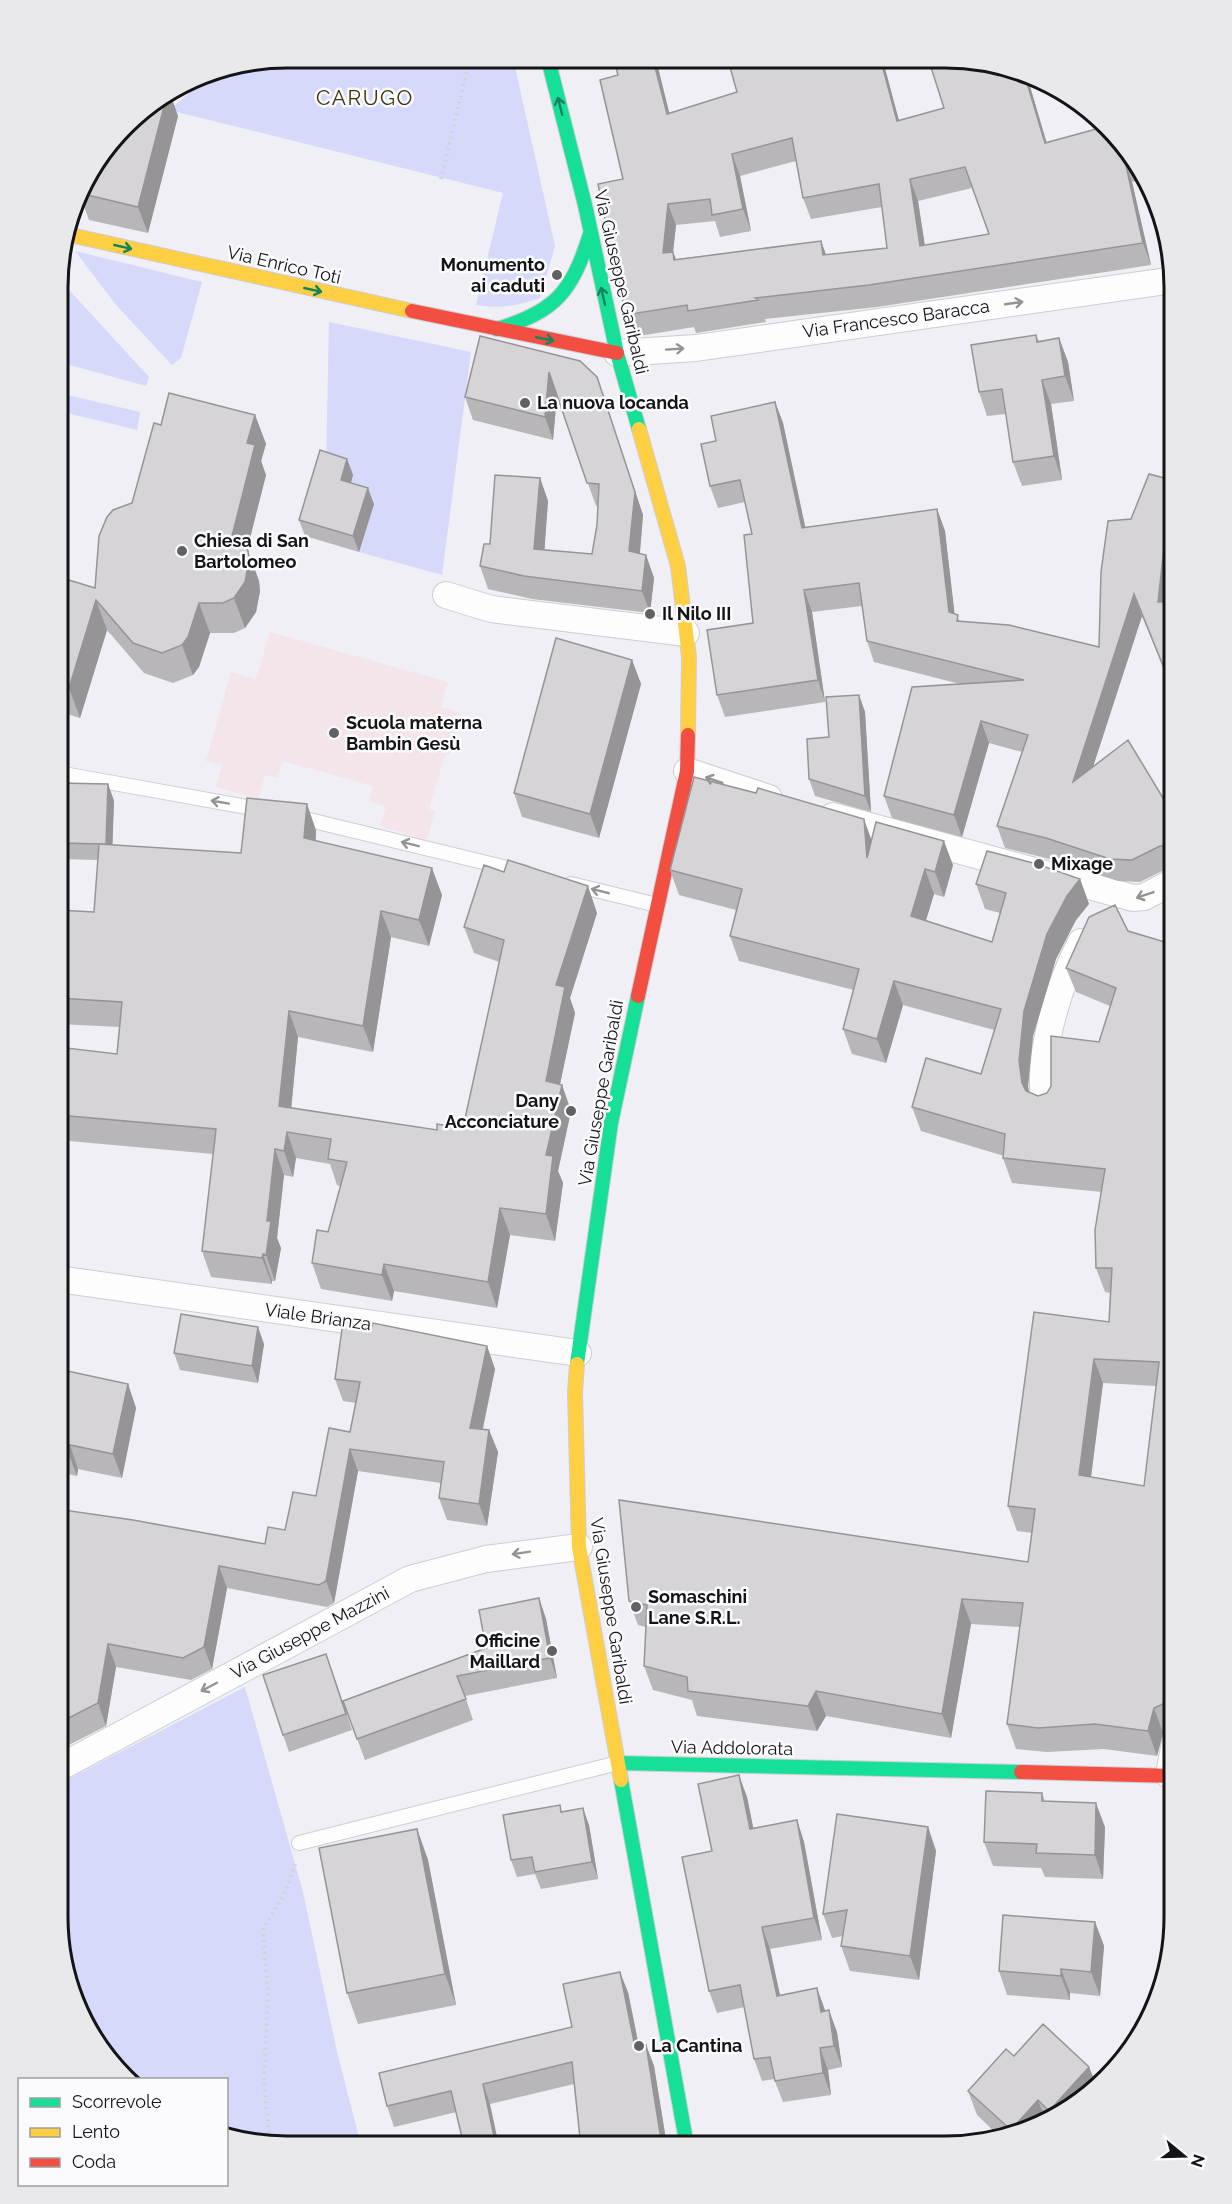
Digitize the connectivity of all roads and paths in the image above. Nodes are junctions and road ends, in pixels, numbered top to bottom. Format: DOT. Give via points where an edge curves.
graph roads {
  1 [pos="468,68"];
  2 [pos="550,68"];
  3 [pos="441,178"];
  4 [pos="590,233"];
  5 [pos="74,236"];
  6 [pos="1164,281"];
  7 [pos="495,329"];
  8 [pos="617,353"];
  9 [pos="446,596"];
  10 [pos="686,633"];
  11 [pos="687,771"];
  12 [pos="68,775"];
  13 [pos="1164,887"];
  14 [pos="657,905"];
  15 [pos="1103,910"];
  16 [pos="1046,1106"];
  17 [pos="68,1280"];
  18 [pos="578,1353"];
  19 [pos="579,1547"];
  20 [pos="68,1762"];
  21 [pos="618,1763"];
  22 [pos="1164,1776"];
  23 [pos="299,1843"];
  24 [pos="269,2136"];
  25 [pos="685,2136"];
  1 -- 3 [label="path"];
  4 -- 2 [label="street, Via Giuseppe Garibaldi, one-way"];
  4 -- 7 [label="street, Via Enrico Toti" via="578,273 558,302 522,322"];
  8 -- 4 [label="street, Via Giuseppe Garibaldi, one-way"];
  5 -- 7 [label="street, Via Enrico Toti, one-way"];
  8 -- 6 [label="street, Via Francesco Baracca, one-way" via="696,348"];
  7 -- 8 [label="street, Via Enrico Toti, one-way"];
  8 -- 10 [label="street, Via Giuseppe Garibaldi" via="678,566"];
  9 -- 10 [label="street" via="491,609"];
  10 -- 11 [label="street, Via Giuseppe Garibaldi"];
  11 -- 14 [label="street, Via Giuseppe Garibaldi"];
  15 -- 11 [label="street, one-way" via="1059,876 801,807"];
  14 -- 12 [label="lane, one-way" via="281,813"];
  13 -- 15 [label="street, one-way"];
  14 -- 18 [label="street, Via Giuseppe Garibaldi" via="611,1123"];
  15 -- 16 [label="street" via="1077,949 1052,1015 1045,1059"];
  17 -- 18 [label="street, Viale Brianza"];
  18 -- 19 [label="street, Via Giuseppe Garibaldi" via="575,1414"];
  19 -- 20 [label="street, Via Giuseppe Mazzini, one-way" via="486,1559 410,1580"];
  19 -- 21 [label="street, Via Giuseppe Garibaldi"];
  21 -- 22 [label="street, Via Addolorata"];
  21 -- 23 [label="lane, Via Addolorata"];
  21 -- 25 [label="street, Via Giuseppe Garibaldi"];
  23 -- 24 [label="path" via="285,1891 263,1929 268,1994 264,2082"];
}
